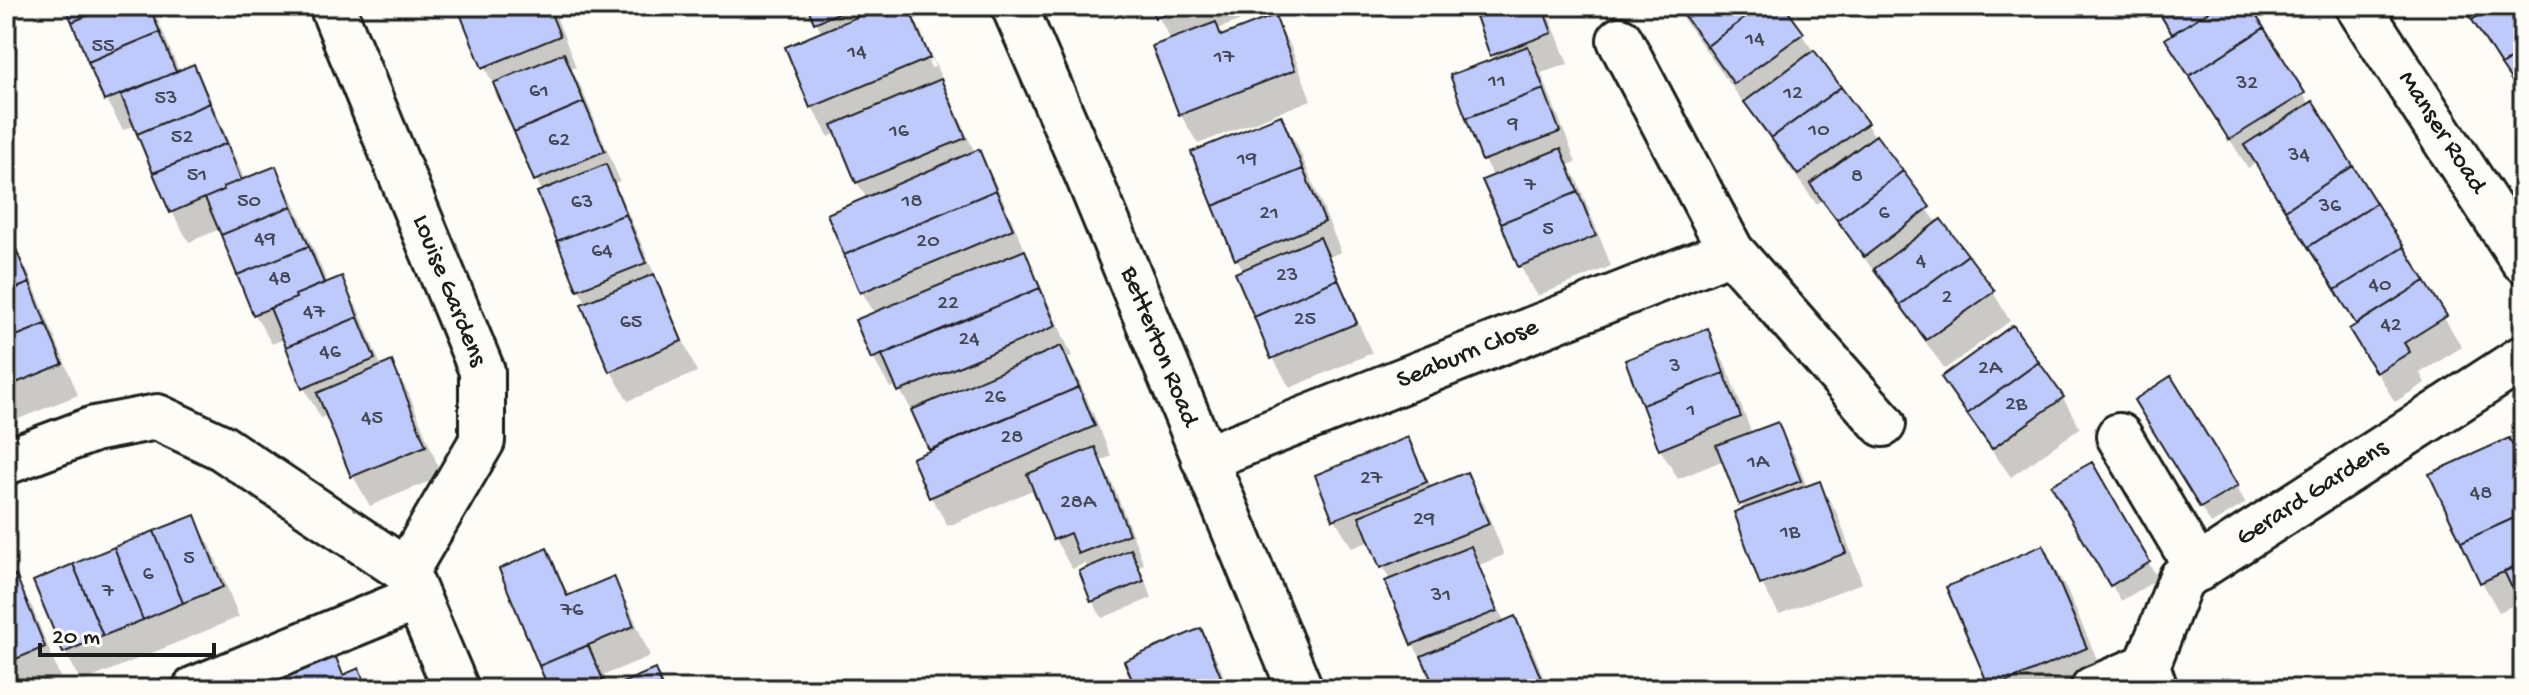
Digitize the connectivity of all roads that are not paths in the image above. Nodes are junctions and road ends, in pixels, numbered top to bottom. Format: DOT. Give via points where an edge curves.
graph roads {
  1 [pos="332,6"];
  2 [pos="1014,6"];
  3 [pos="2358,6"];
  4 [pos="1620,40"];
  5 [pos="1731,251"];
  6 [pos="2523,260"];
  7 [pos="2523,358"];
  8 [pos="1883,424"];
  9 [pos="2119,436"];
  10 [pos="1204,459"];
  11 [pos="6,462"];
  12 [pos="2198,569"];
  13 [pos="412,585"];
  14 [pos="2151,678"];
  15 [pos="195,689"];
  16 [pos="456,689"];
  17 [pos="1300,689"];
  18 [pos="2093,689"];
  1 -- 13 [label="street, Louise Gardens" via="482,371 482,441"];
  2 -- 10 [label="street, Betterton Road"];
  3 -- 6 [label="street, Manser Road"];
  4 -- 5 [label="street"];
  5 -- 8 [label="street"];
  5 -- 10 [label="street, Seaburn Close"];
  7 -- 12 [label="street, Gerard Gardens"];
  9 -- 12 [label="street"];
  10 -- 17 [label="street, Betterton Road"];
  11 -- 13 [label="street" via="94,429 157,417 221,447"];
  12 -- 14 [label="street, Gerard Gardens" via="2181,579"];
  13 -- 15 [label="street"];
  13 -- 16 [label="street"];
  14 -- 18 [label="street, Gerard Gardens"];
}
